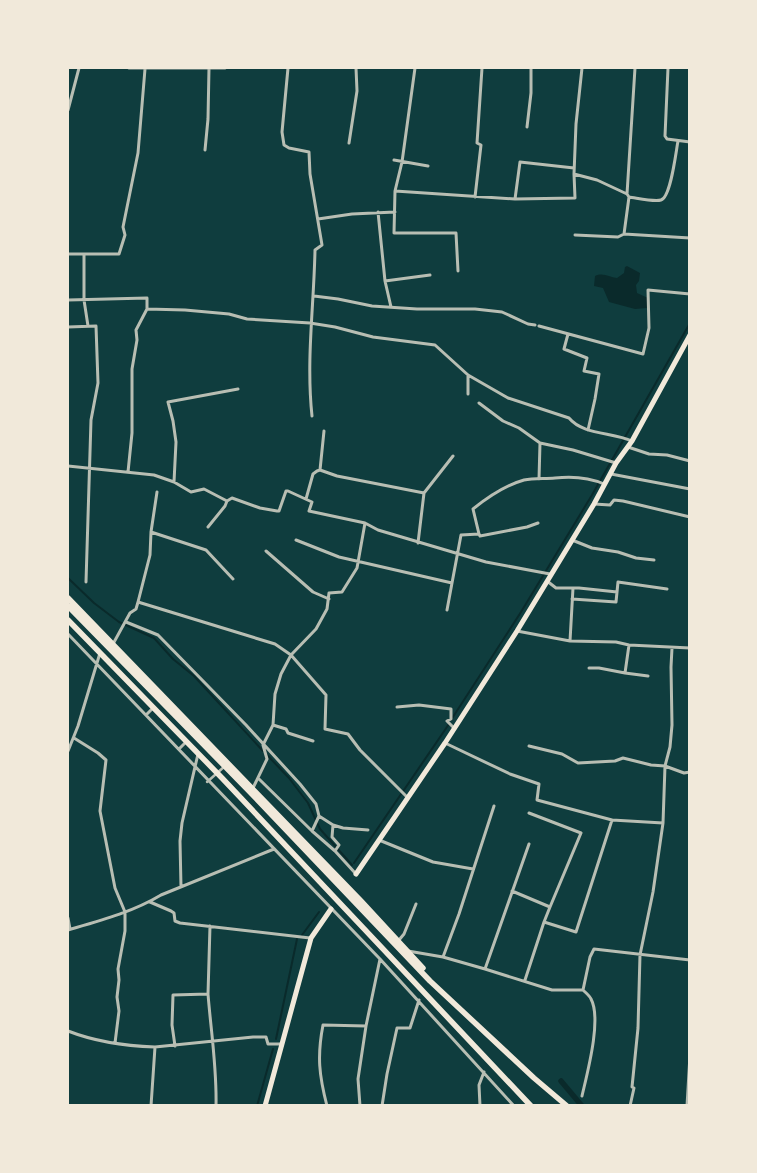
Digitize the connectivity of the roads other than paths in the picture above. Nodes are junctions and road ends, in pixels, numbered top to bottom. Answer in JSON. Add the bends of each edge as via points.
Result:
{"nodes":[{"id":1,"x":79,"y":68,"type":"edge"},
{"id":2,"x":128,"y":68,"type":"edge"},
{"id":3,"x":145,"y":68,"type":"edge"},
{"id":4,"x":209,"y":68,"type":"edge"},
{"id":5,"x":225,"y":68,"type":"edge"},
{"id":6,"x":288,"y":68,"type":"edge"},
{"id":7,"x":356,"y":68,"type":"edge"},
{"id":8,"x":415,"y":68,"type":"edge"},
{"id":9,"x":482,"y":68,"type":"edge"},
{"id":10,"x":531,"y":68,"type":"edge"},
{"id":11,"x":582,"y":68,"type":"edge"},
{"id":12,"x":635,"y":68,"type":"edge"},
{"id":13,"x":668,"y":68,"type":"edge"},
{"id":14,"x":68,"y":110,"type":"edge"},
{"id":15,"x":527,"y":127,"type":"dead end"},
{"id":16,"x":678,"y":141,"type":"junction"},
{"id":17,"x":690,"y":142,"type":"edge"},
{"id":18,"x":349,"y":144,"type":"dead end"},
{"id":19,"x":205,"y":150,"type":"dead end"},
{"id":20,"x":394,"y":160,"type":"dead end"},
{"id":21,"x":402,"y":162,"type":"junction"},
{"id":22,"x":428,"y":166,"type":"dead end"},
{"id":23,"x":574,"y":168,"type":"junction"},
{"id":24,"x":574,"y":174,"type":"junction"},
{"id":25,"x":395,"y":191,"type":"junction"},
{"id":26,"x":628,"y":196,"type":"junction"},
{"id":27,"x":475,"y":197,"type":"junction"},
{"id":28,"x":515,"y":199,"type":"junction"},
{"id":29,"x":378,"y":212,"type":"junction"},
{"id":30,"x":395,"y":212,"type":"junction"},
{"id":31,"x":318,"y":219,"type":"junction"},
{"id":32,"x":575,"y":234,"type":"dead end"},
{"id":33,"x":624,"y":234,"type":"junction"},
{"id":34,"x":690,"y":238,"type":"edge"},
{"id":35,"x":68,"y":254,"type":"edge"},
{"id":36,"x":84,"y":255,"type":"junction"},
{"id":37,"x":458,"y":271,"type":"dead end"},
{"id":38,"x":430,"y":275,"type":"dead end"},
{"id":39,"x":385,"y":281,"type":"junction"},
{"id":40,"x":690,"y":294,"type":"edge"},
{"id":41,"x":314,"y":296,"type":"junction"},
{"id":42,"x":68,"y":300,"type":"edge"},
{"id":43,"x":84,"y":300,"type":"junction"},
{"id":44,"x":391,"y":307,"type":"junction"},
{"id":45,"x":147,"y":309,"type":"junction"},
{"id":46,"x":310,"y":323,"type":"junction"},
{"id":47,"x":88,"y":326,"type":"junction"},
{"id":48,"x":68,"y":327,"type":"edge"},
{"id":49,"x":568,"y":334,"type":"junction"},
{"id":50,"x":690,"y":335,"type":"edge"},
{"id":51,"x":468,"y":375,"type":"junction"},
{"id":52,"x":238,"y":389,"type":"dead end"},
{"id":53,"x":468,"y":394,"type":"dead end"},
{"id":54,"x":479,"y":403,"type":"dead end"},
{"id":55,"x":312,"y":416,"type":"dead end"},
{"id":56,"x":588,"y":430,"type":"junction"},
{"id":57,"x":324,"y":431,"type":"dead end"},
{"id":58,"x":630,"y":440,"type":"junction"},
{"id":59,"x":540,"y":443,"type":"junction"},
{"id":60,"x":628,"y":447,"type":"junction"},
{"id":61,"x":454,"y":456,"type":"dead end"},
{"id":62,"x":690,"y":461,"type":"edge"},
{"id":63,"x":616,"y":462,"type":"junction"},
{"id":64,"x":68,"y":466,"type":"edge"},
{"id":65,"x":89,"y":468,"type":"junction"},
{"id":66,"x":320,"y":470,"type":"junction"},
{"id":67,"x":128,"y":472,"type":"junction"},
{"id":68,"x":610,"y":474,"type":"junction"},
{"id":69,"x":539,"y":479,"type":"junction"},
{"id":70,"x":174,"y":482,"type":"junction"},
{"id":71,"x":604,"y":484,"type":"junction"},
{"id":72,"x":690,"y":488,"type":"edge"},
{"id":73,"x":157,"y":492,"type":"dead end"},
{"id":74,"x":424,"y":493,"type":"junction"},
{"id":75,"x":306,"y":499,"type":"junction"},
{"id":76,"x":227,"y":501,"type":"junction"},
{"id":77,"x":594,"y":504,"type":"junction"},
{"id":78,"x":690,"y":517,"type":"edge"},
{"id":79,"x":366,"y":523,"type":"junction"},
{"id":80,"x":538,"y":523,"type":"dead end"},
{"id":81,"x":208,"y":527,"type":"dead end"},
{"id":82,"x":151,"y":532,"type":"junction"},
{"id":83,"x":479,"y":534,"type":"junction"},
{"id":84,"x":296,"y":540,"type":"dead end"},
{"id":85,"x":572,"y":540,"type":"junction"},
{"id":86,"x":418,"y":543,"type":"junction"},
{"id":87,"x":266,"y":551,"type":"dead end"},
{"id":88,"x":457,"y":552,"type":"junction"},
{"id":89,"x":654,"y":560,"type":"dead end"},
{"id":90,"x":358,"y":561,"type":"junction"},
{"id":91,"x":550,"y":574,"type":"junction"},
{"id":92,"x":233,"y":579,"type":"dead end"},
{"id":93,"x":546,"y":581,"type":"junction"},
{"id":94,"x":86,"y":582,"type":"dead end"},
{"id":95,"x":452,"y":583,"type":"junction"},
{"id":96,"x":573,"y":588,"type":"junction"},
{"id":97,"x":668,"y":589,"type":"dead end"},
{"id":98,"x":617,"y":592,"type":"junction"},
{"id":99,"x":68,"y":598,"type":"edge"},
{"id":100,"x":329,"y":599,"type":"junction"},
{"id":101,"x":572,"y":599,"type":"junction"},
{"id":102,"x":138,"y":602,"type":"junction"},
{"id":103,"x":68,"y":606,"type":"edge"},
{"id":104,"x":447,"y":610,"type":"dead end"},
{"id":105,"x":68,"y":620,"type":"edge"},
{"id":106,"x":126,"y":622,"type":"junction"},
{"id":107,"x":516,"y":631,"type":"junction"},
{"id":108,"x":68,"y":634,"type":"edge"},
{"id":109,"x":570,"y":641,"type":"junction"},
{"id":110,"x":113,"y":645,"type":"junction"},
{"id":111,"x":629,"y":645,"type":"junction"},
{"id":112,"x":672,"y":648,"type":"junction"},
{"id":113,"x":690,"y":648,"type":"edge"},
{"id":114,"x":100,"y":653,"type":"junction"},
{"id":115,"x":291,"y":655,"type":"junction"},
{"id":116,"x":97,"y":664,"type":"junction"},
{"id":117,"x":588,"y":668,"type":"dead end"},
{"id":118,"x":625,"y":673,"type":"junction"},
{"id":119,"x":648,"y":676,"type":"dead end"},
{"id":120,"x":153,"y":708,"type":"junction"},
{"id":121,"x":398,"y":708,"type":"dead end"},
{"id":122,"x":146,"y":715,"type":"junction"},
{"id":123,"x":273,"y":725,"type":"junction"},
{"id":124,"x":454,"y":727,"type":"junction"},
{"id":125,"x":74,"y":738,"type":"junction"},
{"id":126,"x":313,"y":741,"type":"dead end"},
{"id":127,"x":186,"y":742,"type":"junction"},
{"id":128,"x":445,"y":744,"type":"junction"},
{"id":129,"x":263,"y":745,"type":"junction"},
{"id":130,"x":530,"y":746,"type":"dead end"},
{"id":131,"x":179,"y":749,"type":"junction"},
{"id":132,"x":68,"y":751,"type":"edge"},
{"id":133,"x":198,"y":754,"type":"junction"},
{"id":134,"x":233,"y":758,"type":"dead end"},
{"id":135,"x":194,"y":765,"type":"junction"},
{"id":136,"x":665,"y":766,"type":"junction"},
{"id":137,"x":690,"y":772,"type":"edge"},
{"id":138,"x":259,"y":779,"type":"junction"},
{"id":139,"x":208,"y":781,"type":"junction"},
{"id":140,"x":253,"y":788,"type":"junction"},
{"id":141,"x":406,"y":797,"type":"junction"},
{"id":142,"x":494,"y":806,"type":"dead end"},
{"id":143,"x":529,"y":813,"type":"dead end"},
{"id":144,"x":319,"y":816,"type":"junction"},
{"id":145,"x":612,"y":820,"type":"junction"},
{"id":146,"x":663,"y":823,"type":"junction"},
{"id":147,"x":333,"y":825,"type":"junction"},
{"id":148,"x":368,"y":830,"type":"dead end"},
{"id":149,"x":312,"y":831,"type":"junction"},
{"id":150,"x":379,"y":840,"type":"junction"},
{"id":151,"x":529,"y":844,"type":"dead end"},
{"id":152,"x":274,"y":849,"type":"junction"},
{"id":153,"x":335,"y":851,"type":"junction"},
{"id":154,"x":473,"y":869,"type":"junction"},
{"id":155,"x":356,"y":874,"type":"joint"},
{"id":156,"x":181,"y":887,"type":"junction"},
{"id":157,"x":512,"y":891,"type":"junction"},
{"id":158,"x":150,"y":902,"type":"junction"},
{"id":159,"x":416,"y":904,"type":"dead end"},
{"id":160,"x":550,"y":907,"type":"junction"},
{"id":161,"x":331,"y":909,"type":"junction"},
{"id":162,"x":125,"y":912,"type":"junction"},
{"id":163,"x":68,"y":918,"type":"edge"},
{"id":164,"x":544,"y":922,"type":"junction"},
{"id":165,"x":210,"y":926,"type":"junction"},
{"id":166,"x":69,"y":930,"type":"edge"},
{"id":167,"x":311,"y":938,"type":"junction"},
{"id":168,"x":399,"y":940,"type":"junction"},
{"id":169,"x":408,"y":951,"type":"junction"},
{"id":170,"x":640,"y":955,"type":"junction"},
{"id":171,"x":443,"y":957,"type":"junction"},
{"id":172,"x":380,"y":959,"type":"junction"},
{"id":173,"x":690,"y":960,"type":"edge"},
{"id":174,"x":485,"y":969,"type":"junction"},
{"id":175,"x":525,"y":980,"type":"junction"},
{"id":176,"x":583,"y":990,"type":"junction"},
{"id":177,"x":208,"y":994,"type":"junction"},
{"id":178,"x":419,"y":1000,"type":"junction"},
{"id":179,"x":450,"y":1001,"type":"junction"},
{"id":180,"x":366,"y":1026,"type":"junction"},
{"id":181,"x":68,"y":1032,"type":"edge"},
{"id":182,"x":212,"y":1041,"type":"junction"},
{"id":183,"x":114,"y":1043,"type":"junction"},
{"id":184,"x":282,"y":1044,"type":"junction"},
{"id":185,"x":175,"y":1046,"type":"junction"},
{"id":186,"x":156,"y":1047,"type":"junction"},
{"id":187,"x":690,"y":1055,"type":"edge"},
{"id":188,"x":484,"y":1072,"type":"junction"},
{"id":189,"x":582,"y":1096,"type":"dead end"},
{"id":190,"x":151,"y":1106,"type":"edge"},
{"id":191,"x":216,"y":1106,"type":"edge"},
{"id":192,"x":265,"y":1106,"type":"edge"},
{"id":193,"x":327,"y":1106,"type":"edge"},
{"id":194,"x":360,"y":1106,"type":"edge"},
{"id":195,"x":382,"y":1106,"type":"edge"},
{"id":196,"x":480,"y":1106,"type":"edge"},
{"id":197,"x":514,"y":1106,"type":"edge"},
{"id":198,"x":531,"y":1106,"type":"edge"},
{"id":199,"x":567,"y":1106,"type":"edge"},
{"id":200,"x":630,"y":1106,"type":"edge"},
{"id":201,"x":687,"y":1106,"type":"edge"}],
"edges":[{"from":1,"to":14,"type":"street"},
{"from":2,"to":3,"type":"street"},
{"from":3,"to":4,"type":"street"},
{"from":3,"to":36,"type":"street","via":[[138,153],[120,254]]},
{"from":4,"to":5,"type":"street"},
{"from":4,"to":19,"type":"street"},
{"from":6,"to":31,"type":"street","via":[[282,132],[284,144],[309,152]]},
{"from":7,"to":18,"type":"street","via":[[358,91]]},
{"from":8,"to":21,"type":"street"},
{"from":9,"to":27,"type":"street","via":[[477,143],[481,145]]},
{"from":10,"to":15,"type":"street"},
{"from":11,"to":23,"type":"street"},
{"from":12,"to":26,"type":"street"},
{"from":13,"to":16,"type":"street","via":[[665,136]]},
{"from":16,"to":17,"type":"street"},
{"from":16,"to":26,"type":"street","via":[[665,198]]},
{"from":20,"to":21,"type":"street"},
{"from":21,"to":22,"type":"street"},
{"from":21,"to":25,"type":"street"},
{"from":23,"to":24,"type":"street"},
{"from":23,"to":28,"type":"street","via":[[520,162]]},
{"from":24,"to":26,"type":"street","via":[[597,180]]},
{"from":24,"to":28,"type":"street","via":[[574,198]]},
{"from":25,"to":27,"type":"street"},
{"from":25,"to":30,"type":"street"},
{"from":26,"to":33,"type":"street"},
{"from":27,"to":28,"type":"street"},
{"from":29,"to":30,"type":"street"},
{"from":29,"to":31,"type":"street"},
{"from":29,"to":39,"type":"street"},
{"from":30,"to":37,"type":"street","via":[[394,233],[456,233]]},
{"from":31,"to":41,"type":"street","via":[[322,245],[315,250]]},
{"from":32,"to":33,"type":"street","via":[[618,237]]},
{"from":33,"to":34,"type":"street"},
{"from":35,"to":36,"type":"street"},
{"from":36,"to":43,"type":"street"},
{"from":38,"to":39,"type":"street"},
{"from":39,"to":44,"type":"street"},
{"from":40,"to":49,"type":"street","via":[[648,290],[649,328],[643,354]]},
{"from":41,"to":44,"type":"street"},
{"from":41,"to":46,"type":"street"},
{"from":42,"to":43,"type":"street"},
{"from":43,"to":45,"type":"street","via":[[146,298]]},
{"from":43,"to":47,"type":"street"},
{"from":44,"to":49,"type":"street","via":[[502,312],[528,324]]},
{"from":45,"to":46,"type":"street"},
{"from":45,"to":67,"type":"street","via":[[136,330]]},
{"from":46,"to":51,"type":"street","via":[[373,337],[435,345]]},
{"from":46,"to":55,"type":"street"},
{"from":47,"to":48,"type":"street"},
{"from":47,"to":65,"type":"street","via":[[96,326],[98,365]]},
{"from":49,"to":56,"type":"street","via":[[564,350],[587,358],[584,372],[599,374]]},
{"from":50,"to":58,"type":"main road"},
{"from":51,"to":53,"type":"street"},
{"from":51,"to":56,"type":"street","via":[[508,398],[569,418],[574,425]]},
{"from":52,"to":70,"type":"street","via":[[168,402],[176,442]]},
{"from":54,"to":59,"type":"street"},
{"from":56,"to":58,"type":"street"},
{"from":57,"to":66,"type":"street"},
{"from":58,"to":60,"type":"main road"},
{"from":59,"to":63,"type":"street"},
{"from":59,"to":69,"type":"street"},
{"from":60,"to":62,"type":"street"},
{"from":60,"to":63,"type":"main road"},
{"from":61,"to":74,"type":"street"},
{"from":63,"to":68,"type":"main road"},
{"from":64,"to":65,"type":"street"},
{"from":65,"to":67,"type":"street"},
{"from":65,"to":94,"type":"street"},
{"from":66,"to":74,"type":"street"},
{"from":66,"to":75,"type":"street","via":[[314,474]]},
{"from":67,"to":70,"type":"street","via":[[154,475]]},
{"from":68,"to":71,"type":"main road"},
{"from":68,"to":72,"type":"street"},
{"from":69,"to":71,"type":"street","via":[[573,476]]},
{"from":69,"to":83,"type":"street","via":[[513,484],[474,509]]},
{"from":70,"to":76,"type":"street","via":[[191,492],[204,489]]},
{"from":71,"to":77,"type":"main road"},
{"from":73,"to":82,"type":"street"},
{"from":74,"to":86,"type":"street"},
{"from":75,"to":76,"type":"street","via":[[286,491],[279,511],[232,498]]},
{"from":75,"to":79,"type":"street","via":[[312,502],[309,511]]},
{"from":76,"to":81,"type":"street"},
{"from":77,"to":78,"type":"street","via":[[610,505],[614,500],[622,501]]},
{"from":77,"to":85,"type":"main road"},
{"from":79,"to":86,"type":"street"},
{"from":79,"to":90,"type":"street"},
{"from":80,"to":83,"type":"street"},
{"from":82,"to":92,"type":"street","via":[[206,550]]},
{"from":82,"to":102,"type":"street","via":[[150,555]]},
{"from":83,"to":88,"type":"street","via":[[461,535]]},
{"from":84,"to":90,"type":"street"},
{"from":85,"to":89,"type":"street","via":[[592,548]]},
{"from":85,"to":91,"type":"main road"},
{"from":86,"to":88,"type":"street"},
{"from":87,"to":100,"type":"street","via":[[313,592]]},
{"from":88,"to":91,"type":"street","via":[[486,562]]},
{"from":88,"to":95,"type":"street"},
{"from":90,"to":95,"type":"street"},
{"from":90,"to":100,"type":"street","via":[[344,590],[331,592]]},
{"from":91,"to":93,"type":"main road"},
{"from":93,"to":96,"type":"street","via":[[556,588]]},
{"from":93,"to":107,"type":"main road"},
{"from":95,"to":104,"type":"street"},
{"from":96,"to":98,"type":"street"},
{"from":96,"to":101,"type":"street"},
{"from":97,"to":98,"type":"street","via":[[618,582]]},
{"from":98,"to":101,"type":"street","via":[[616,602]]},
{"from":99,"to":110,"type":"highway"},
{"from":100,"to":115,"type":"street","via":[[316,629]]},
{"from":101,"to":109,"type":"street"},
{"from":102,"to":106,"type":"street"},
{"from":102,"to":115,"type":"street","via":[[264,640]]},
{"from":103,"to":179,"type":"highway"},
{"from":105,"to":114,"type":"highway"},
{"from":106,"to":110,"type":"street"},
{"from":106,"to":129,"type":"street","via":[[158,635]]},
{"from":107,"to":109,"type":"street"},
{"from":107,"to":124,"type":"main road"},
{"from":108,"to":116,"type":"street"},
{"from":109,"to":111,"type":"street"},
{"from":110,"to":140,"type":"highway"},
{"from":111,"to":112,"type":"street"},
{"from":111,"to":118,"type":"street"},
{"from":112,"to":113,"type":"street"},
{"from":112,"to":136,"type":"street","via":[[672,725]]},
{"from":114,"to":116,"type":"street"},
{"from":114,"to":120,"type":"highway"},
{"from":115,"to":123,"type":"street","via":[[275,694]]},
{"from":115,"to":141,"type":"street","via":[[326,695],[325,729],[348,734]]},
{"from":116,"to":122,"type":"street"},
{"from":116,"to":125,"type":"street"},
{"from":117,"to":118,"type":"street"},
{"from":118,"to":119,"type":"street"},
{"from":120,"to":122,"type":"street"},
{"from":120,"to":127,"type":"highway"},
{"from":121,"to":124,"type":"street","via":[[419,705],[451,709],[451,719],[447,721]]},
{"from":122,"to":131,"type":"street"},
{"from":123,"to":126,"type":"street"},
{"from":123,"to":129,"type":"street"},
{"from":124,"to":128,"type":"main road"},
{"from":125,"to":132,"type":"street"},
{"from":125,"to":162,"type":"street","via":[[106,760],[100,811],[115,888]]},
{"from":127,"to":131,"type":"street"},
{"from":127,"to":133,"type":"highway"},
{"from":128,"to":141,"type":"main road"},
{"from":128,"to":145,"type":"street","via":[[539,784],[537,800]]},
{"from":129,"to":138,"type":"street","via":[[267,757],[258,774]]},
{"from":129,"to":144,"type":"street","via":[[311,797]]},
{"from":130,"to":136,"type":"street","via":[[562,754],[578,763],[622,758]]},
{"from":131,"to":135,"type":"street"},
{"from":133,"to":135,"type":"street"},
{"from":133,"to":198,"type":"highway"},
{"from":134,"to":139,"type":"street"},
{"from":135,"to":139,"type":"street"},
{"from":135,"to":156,"type":"street","via":[[182,822]]},
{"from":136,"to":137,"type":"street"},
{"from":136,"to":146,"type":"street"},
{"from":138,"to":140,"type":"street"},
{"from":138,"to":149,"type":"street"},
{"from":139,"to":152,"type":"street"},
{"from":140,"to":168,"type":"highway"},
{"from":141,"to":150,"type":"main road"},
{"from":142,"to":154,"type":"street"},
{"from":143,"to":160,"type":"street","via":[[581,833]]},
{"from":144,"to":147,"type":"street"},
{"from":144,"to":149,"type":"street"},
{"from":145,"to":146,"type":"street"},
{"from":145,"to":164,"type":"street","via":[[576,932]]},
{"from":146,"to":170,"type":"street"},
{"from":147,"to":148,"type":"street"},
{"from":147,"to":153,"type":"street","via":[[332,837],[339,845]]},
{"from":149,"to":153,"type":"street"},
{"from":150,"to":154,"type":"street","via":[[433,862]]},
{"from":150,"to":155,"type":"main road"},
{"from":151,"to":157,"type":"street"},
{"from":152,"to":156,"type":"street"},
{"from":152,"to":161,"type":"street"},
{"from":153,"to":155,"type":"street"},
{"from":154,"to":171,"type":"street"},
{"from":156,"to":158,"type":"street"},
{"from":157,"to":160,"type":"street"},
{"from":157,"to":174,"type":"street"},
{"from":158,"to":162,"type":"street"},
{"from":158,"to":165,"type":"street","via":[[174,913],[177,922]]},
{"from":159,"to":168,"type":"street"},
{"from":160,"to":164,"type":"street"},
{"from":161,"to":167,"type":"main road"},
{"from":161,"to":172,"type":"street"},
{"from":162,"to":166,"type":"street"},
{"from":162,"to":183,"type":"street","via":[[118,969],[120,1011]]},
{"from":163,"to":166,"type":"street"},
{"from":164,"to":175,"type":"street"},
{"from":165,"to":167,"type":"street"},
{"from":165,"to":177,"type":"street"},
{"from":167,"to":184,"type":"main road"},
{"from":168,"to":169,"type":"highway"},
{"from":169,"to":171,"type":"street"},
{"from":169,"to":179,"type":"highway"},
{"from":170,"to":173,"type":"street"},
{"from":170,"to":176,"type":"street","via":[[594,950]]},
{"from":170,"to":200,"type":"street","via":[[638,1028]]},
{"from":171,"to":174,"type":"street"},
{"from":172,"to":178,"type":"street"},
{"from":172,"to":180,"type":"street"},
{"from":174,"to":175,"type":"street"},
{"from":175,"to":176,"type":"street","via":[[552,990]]},
{"from":176,"to":189,"type":"street","via":[[592,999],[595,1013],[594,1039]]},
{"from":177,"to":182,"type":"street"},
{"from":177,"to":185,"type":"street","via":[[174,995],[172,1026]]},
{"from":178,"to":188,"type":"street"},
{"from":178,"to":195,"type":"street","via":[[410,1028],[397,1028]]},
{"from":179,"to":199,"type":"highway"},
{"from":180,"to":193,"type":"street","via":[[323,1024],[318,1048]]},
{"from":180,"to":194,"type":"street","via":[[358,1078]]},
{"from":181,"to":183,"type":"street"},
{"from":182,"to":184,"type":"street","via":[[264,1037],[268,1044]]},
{"from":182,"to":185,"type":"street"},
{"from":182,"to":191,"type":"street","via":[[216,1064]]},
{"from":183,"to":186,"type":"street"},
{"from":184,"to":192,"type":"main road"},
{"from":185,"to":186,"type":"street"},
{"from":186,"to":190,"type":"street"},
{"from":187,"to":201,"type":"street"},
{"from":188,"to":196,"type":"street","via":[[479,1085]]},
{"from":188,"to":197,"type":"street"}]}
